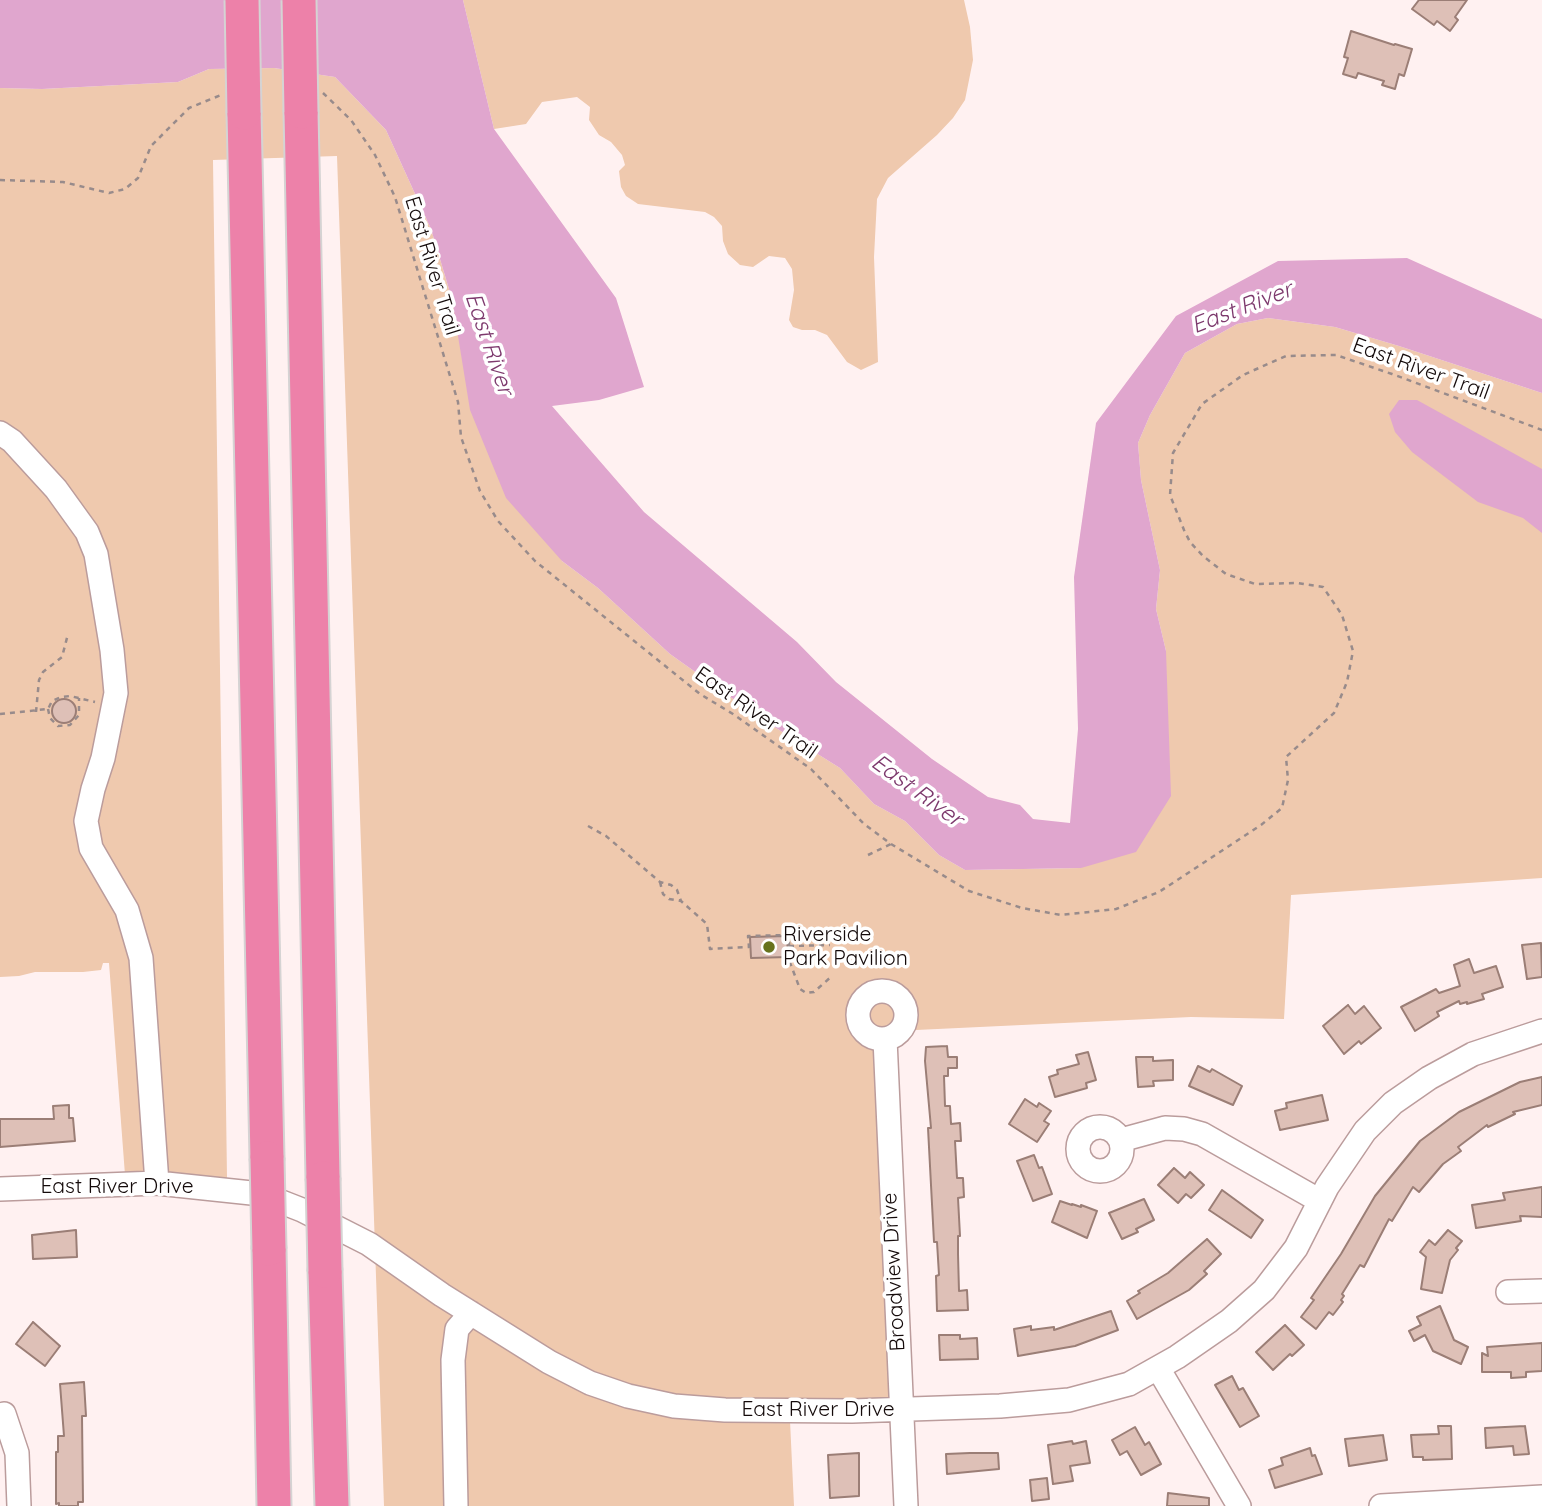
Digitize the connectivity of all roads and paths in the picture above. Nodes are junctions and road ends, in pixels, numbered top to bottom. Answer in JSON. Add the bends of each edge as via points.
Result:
{"nodes":[{"id":1,"x":242,"y":0,"type":"edge"},
{"id":2,"x":299,"y":0,"type":"edge"},
{"id":3,"x":307,"y":102,"type":"junction"},
{"id":4,"x":237,"y":103,"type":"junction"},
{"id":5,"x":0,"y":180,"type":"edge"},
{"id":6,"x":1542,"y":430,"type":"edge"},
{"id":7,"x":0,"y":433,"type":"edge"},
{"id":8,"x":68,"y":635,"type":"dead end"},
{"id":9,"x":79,"y":698,"type":"junction"},
{"id":10,"x":113,"y":706,"type":"junction"},
{"id":11,"x":48,"y":709,"type":"junction"},
{"id":12,"x":36,"y":712,"type":"junction"},
{"id":13,"x":0,"y":714,"type":"edge"},
{"id":14,"x":588,"y":826,"type":"dead end"},
{"id":15,"x":891,"y":844,"type":"junction"},
{"id":16,"x":868,"y":855,"type":"dead end"},
{"id":17,"x":660,"y":882,"type":"junction"},
{"id":18,"x":681,"y":901,"type":"junction"},
{"id":19,"x":831,"y":945,"type":"dead end"},
{"id":20,"x":789,"y":946,"type":"junction"},
{"id":21,"x":832,"y":976,"type":"dead end"},
{"id":22,"x":1542,"y":1031,"type":"edge"},
{"id":23,"x":884,"y":1039,"type":"dead end"},
{"id":24,"x":1121,"y":1140,"type":"dead end"},
{"id":25,"x":157,"y":1183,"type":"junction"},
{"id":26,"x":0,"y":1189,"type":"edge"},
{"id":27,"x":1320,"y":1201,"type":"junction"},
{"id":28,"x":1542,"y":1291,"type":"edge"},
{"id":29,"x":1508,"y":1292,"type":"dead end"},
{"id":30,"x":471,"y":1313,"type":"junction"},
{"id":31,"x":1158,"y":1368,"type":"junction"},
{"id":32,"x":901,"y":1410,"type":"junction"},
{"id":33,"x":4,"y":1414,"type":"dead end"},
{"id":34,"x":1542,"y":1497,"type":"edge"},
{"id":35,"x":1424,"y":1504,"type":"edge"},
{"id":36,"x":19,"y":1506,"type":"edge"},
{"id":37,"x":274,"y":1506,"type":"edge"},
{"id":38,"x":332,"y":1506,"type":"edge"},
{"id":39,"x":456,"y":1506,"type":"edge"},
{"id":40,"x":906,"y":1506,"type":"edge"},
{"id":41,"x":1239,"y":1506,"type":"edge"},
{"id":42,"x":1381,"y":1506,"type":"edge"}],
"edges":[{"from":1,"to":4,"type":"highway","bridge":true},
{"from":2,"to":3,"type":"highway","bridge":true},
{"from":3,"to":15,"type":"path","name":"East River Trail","via":[[325,94],[351,120],[396,197],[458,402],[461,437],[480,491],[498,522],[546,570],[700,694],[811,769],[864,824]]},
{"from":3,"to":38,"type":"highway","bridge":true},
{"from":4,"to":5,"type":"path","via":[[217,96],[188,108],[150,146],[138,178],[125,189],[109,193],[63,182]]},
{"from":4,"to":37,"type":"highway","bridge":true},
{"from":6,"to":15,"type":"path","name":"East River Trail","via":[[1336,355],[1286,356],[1243,375],[1202,404],[1173,453],[1170,495],[1190,542],[1226,574],[1255,584],[1323,587],[1342,615],[1353,651],[1334,713],[1286,757],[1282,808],[1159,892],[1116,909],[1060,915],[969,891]]},
{"from":7,"to":10,"type":"street","via":[[36,466],[87,532],[96,554],[112,650]]},
{"from":8,"to":12,"type":"path","via":[[62,657],[39,680]]},
{"from":9,"to":10,"type":"path"},
{"from":9,"to":11,"type":"path","via":[[61,696]]},
{"from":9,"to":11,"type":"path","via":[[79,715],[70,725],[58,726]]},
{"from":10,"to":25,"type":"street","via":[[86,821],[91,848],[127,910],[141,958]]},
{"from":11,"to":12,"type":"path"},
{"from":12,"to":13,"type":"path"},
{"from":14,"to":17,"type":"path"},
{"from":15,"to":16,"type":"path"},
{"from":17,"to":18,"type":"path","via":[[677,890]]},
{"from":17,"to":18,"type":"path","via":[[663,894]]},
{"from":18,"to":20,"type":"path","via":[[707,924],[709,949],[749,947],[748,936],[762,935],[789,934]]},
{"from":19,"to":20,"type":"path"},
{"from":20,"to":21,"type":"path","via":[[800,989],[814,992]]},
{"from":22,"to":27,"type":"street","name":"East River Drive","via":[[1473,1054],[1393,1103],[1365,1131]]},
{"from":23,"to":32,"type":"street","name":"Broadview Drive"},
{"from":24,"to":27,"type":"street","via":[[1165,1128],[1202,1134]]},
{"from":25,"to":26,"type":"street","name":"East River Drive"},
{"from":25,"to":30,"type":"street","name":"East River Drive","via":[[261,1194],[302,1210],[369,1244]]},
{"from":27,"to":31,"type":"street","name":"East River Drive","via":[[1296,1248],[1264,1290],[1229,1321]]},
{"from":28,"to":29,"type":"street"},
{"from":30,"to":32,"type":"street","name":"East River Drive","via":[[550,1362],[628,1396],[724,1410]]},
{"from":30,"to":39,"type":"street","via":[[457,1329],[453,1360]]},
{"from":31,"to":32,"type":"street","name":"East River Drive","via":[[1129,1384],[1069,1400]]},
{"from":31,"to":41,"type":"street"},
{"from":32,"to":40,"type":"street","name":"Broadview Drive"},
{"from":33,"to":36,"type":"street","via":[[17,1453]]},
{"from":34,"to":35,"type":"street"},
{"from":35,"to":42,"type":"street"}]}
